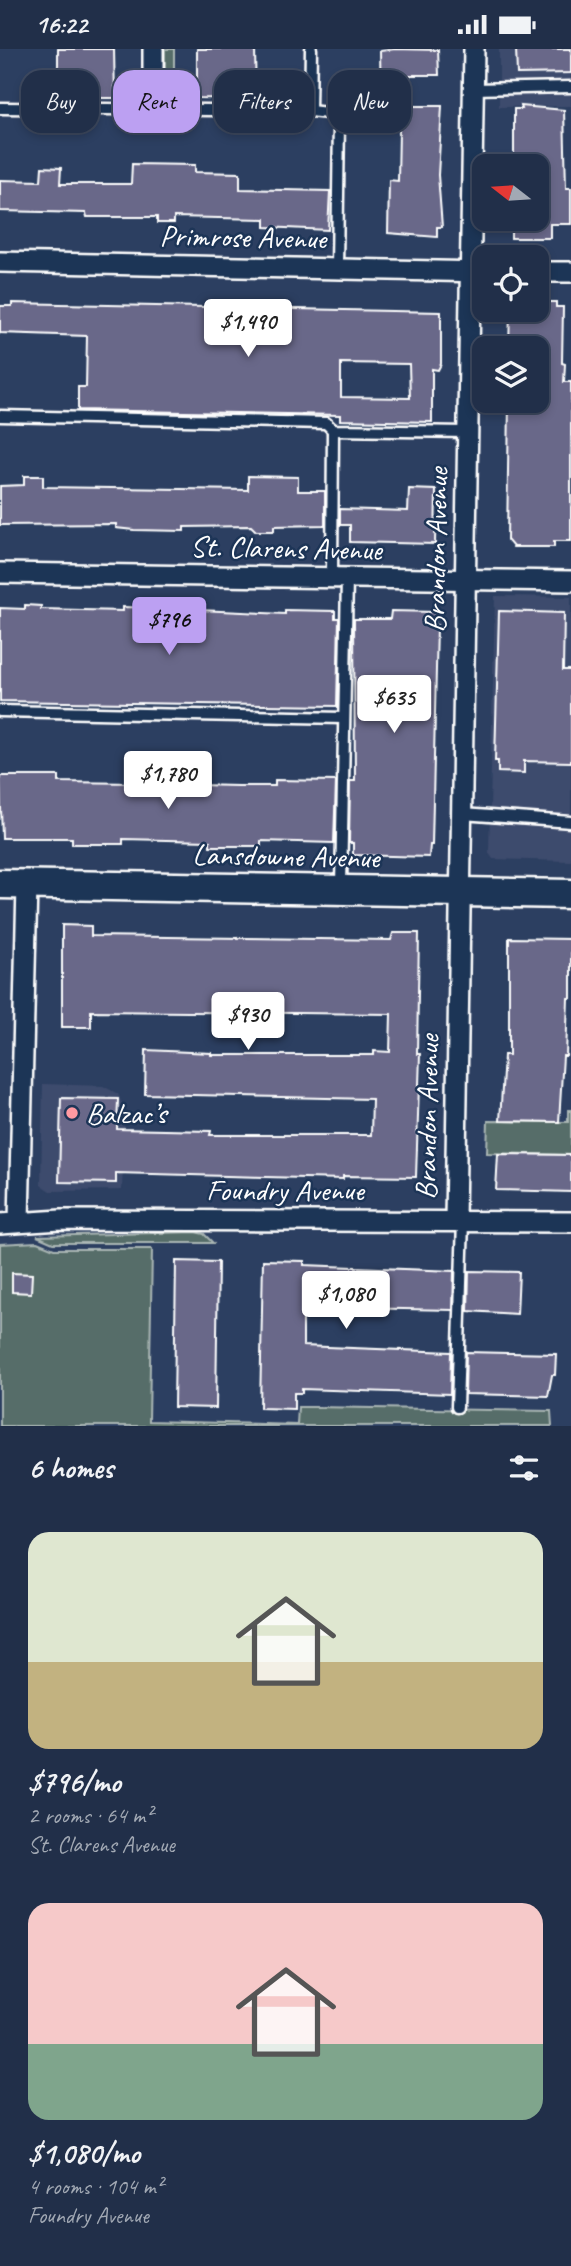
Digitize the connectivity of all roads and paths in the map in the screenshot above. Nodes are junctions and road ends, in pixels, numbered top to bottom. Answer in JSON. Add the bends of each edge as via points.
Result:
{"nodes":[{"id":1,"x":153,"y":49,"type":"edge"},
{"id":2,"x":311,"y":49,"type":"edge"},
{"id":3,"x":474,"y":49,"type":"edge"},
{"id":4,"x":153,"y":70,"type":"edge"},
{"id":5,"x":311,"y":70,"type":"edge"},
{"id":6,"x":571,"y":87,"type":"edge"},
{"id":7,"x":474,"y":89,"type":"junction"},
{"id":8,"x":0,"y":108,"type":"edge"},
{"id":9,"x":113,"y":109,"type":"edge"},
{"id":10,"x":314,"y":111,"type":"edge"},
{"id":11,"x":477,"y":245,"type":"edge"},
{"id":12,"x":0,"y":262,"type":"edge"},
{"id":13,"x":337,"y":269,"type":"junction"},
{"id":14,"x":472,"y":272,"type":"edge"},
{"id":15,"x":549,"y":272,"type":"edge"},
{"id":16,"x":571,"y":272,"type":"edge"},
{"id":17,"x":474,"y":322,"type":"edge"},
{"id":18,"x":0,"y":416,"type":"edge"},
{"id":19,"x":333,"y":430,"type":"junction"},
{"id":20,"x":467,"y":432,"type":"junction"},
{"id":21,"x":0,"y":573,"type":"edge"},
{"id":22,"x":339,"y":579,"type":"junction"},
{"id":23,"x":465,"y":581,"type":"junction"},
{"id":24,"x":571,"y":581,"type":"edge"},
{"id":25,"x":0,"y":711,"type":"edge"},
{"id":26,"x":343,"y":718,"type":"junction"},
{"id":27,"x":462,"y":814,"type":"junction"},
{"id":28,"x":571,"y":822,"type":"edge"},
{"id":29,"x":13,"y":884,"type":"edge"},
{"id":30,"x":341,"y":890,"type":"junction"},
{"id":31,"x":461,"y":893,"type":"junction"},
{"id":32,"x":571,"y":894,"type":"edge"},
{"id":33,"x":459,"y":1220,"type":"junction"},
{"id":34,"x":571,"y":1222,"type":"edge"},
{"id":35,"x":10,"y":1223,"type":"edge"},
{"id":36,"x":457,"y":1407,"type":"dead end"}],
"edges":[{"from":1,"to":4,"type":"street"},
{"from":2,"to":5,"type":"lane"},
{"from":3,"to":7,"type":"street","name":"Brandon Avenue"},
{"from":6,"to":7,"type":"lane"},
{"from":7,"to":11,"type":"street","name":"Brandon Avenue"},
{"from":8,"to":9,"type":"lane"},
{"from":10,"to":13,"type":"lane","via":[[330,112],[339,120]]},
{"from":12,"to":13,"type":"street","name":"Primrose Avenue"},
{"from":13,"to":14,"type":"street","name":"Primrose Avenue"},
{"from":15,"to":16,"type":"street"},
{"from":17,"to":20,"type":"street","name":"Brandon Avenue"},
{"from":18,"to":19,"type":"lane","via":[[326,423]]},
{"from":19,"to":20,"type":"lane"},
{"from":19,"to":22,"type":"lane"},
{"from":20,"to":23,"type":"street","name":"Brandon Avenue"},
{"from":21,"to":22,"type":"street","name":"St. Clarens Avenue"},
{"from":22,"to":23,"type":"street","name":"St. Clarens Avenue"},
{"from":22,"to":26,"type":"lane"},
{"from":23,"to":24,"type":"street","name":"St. Clarens Avenue"},
{"from":23,"to":27,"type":"street","name":"Brandon Avenue"},
{"from":25,"to":26,"type":"lane"},
{"from":26,"to":30,"type":"lane"},
{"from":27,"to":28,"type":"lane"},
{"from":27,"to":31,"type":"street","name":"Brandon Avenue"},
{"from":29,"to":30,"type":"street","name":"Lansdowne Avenue"},
{"from":29,"to":35,"type":"street"},
{"from":30,"to":31,"type":"street","name":"Lansdowne Avenue"},
{"from":31,"to":32,"type":"street","name":"Lansdowne Avenue"},
{"from":31,"to":33,"type":"street","name":"Brandon Avenue"},
{"from":33,"to":34,"type":"street","name":"Foundry Avenue"},
{"from":33,"to":35,"type":"street","name":"Foundry Avenue"},
{"from":33,"to":36,"type":"lane"}]}
